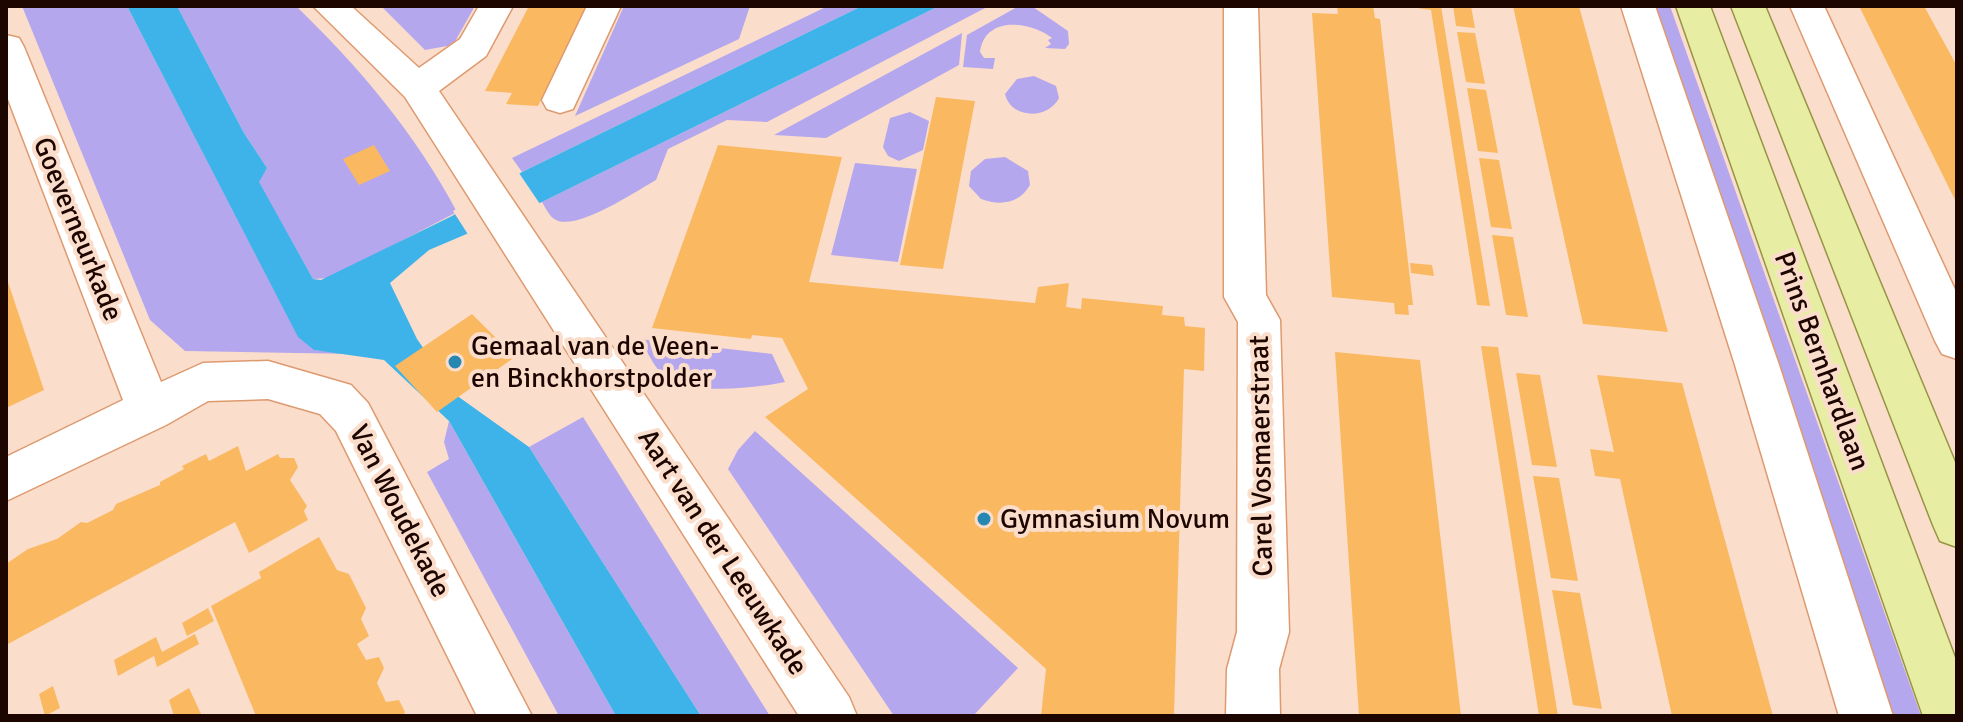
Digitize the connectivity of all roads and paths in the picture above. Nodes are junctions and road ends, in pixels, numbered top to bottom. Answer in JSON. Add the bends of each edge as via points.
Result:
{"nodes":[{"id":1,"x":330,"y":6,"type":"edge"},
{"id":2,"x":496,"y":6,"type":"edge"},
{"id":3,"x":604,"y":6,"type":"edge"},
{"id":4,"x":1241,"y":6,"type":"edge"},
{"id":5,"x":1638,"y":6,"type":"edge"},
{"id":6,"x":1693,"y":6,"type":"edge"},
{"id":7,"x":1748,"y":6,"type":"edge"},
{"id":8,"x":1807,"y":6,"type":"edge"},
{"id":9,"x":8,"y":60,"type":"edge"},
{"id":10,"x":418,"y":88,"type":"junction"},
{"id":11,"x":560,"y":100,"type":"dead end"},
{"id":12,"x":1957,"y":341,"type":"edge"},
{"id":13,"x":150,"y":411,"type":"junction"},
{"id":14,"x":6,"y":480,"type":"edge"},
{"id":15,"x":1957,"y":525,"type":"edge"},
{"id":16,"x":505,"y":716,"type":"edge"},
{"id":17,"x":830,"y":716,"type":"edge"},
{"id":18,"x":1253,"y":716,"type":"edge"},
{"id":19,"x":1866,"y":716,"type":"edge"},
{"id":20,"x":1950,"y":716,"type":"edge"}],
"edges":[{"from":1,"to":10,"type":"street","name":"Aart van der Leeuwkade"},
{"from":2,"to":10,"type":"street","via":[[473,47]]},
{"from":3,"to":11,"type":"street"},
{"from":4,"to":18,"type":"street","name":"Carel Vosmaerstraat","via":[[1245,297],[1259,320],[1263,632],[1253,669]]},
{"from":5,"to":19,"type":"street"},
{"from":6,"to":20,"type":"main road","name":"Prins Bernhardlaan"},
{"from":7,"to":15,"type":"main road"},
{"from":8,"to":12,"type":"street"},
{"from":9,"to":13,"type":"street","name":"Goeverneurkade"},
{"from":10,"to":17,"type":"street","name":"Aart van der Leeuwkade"},
{"from":13,"to":14,"type":"street","name":"Van Woudekade"},
{"from":13,"to":16,"type":"street","name":"Van Woudekade","via":[[203,382],[268,380],[335,399],[352,417]]}]}
